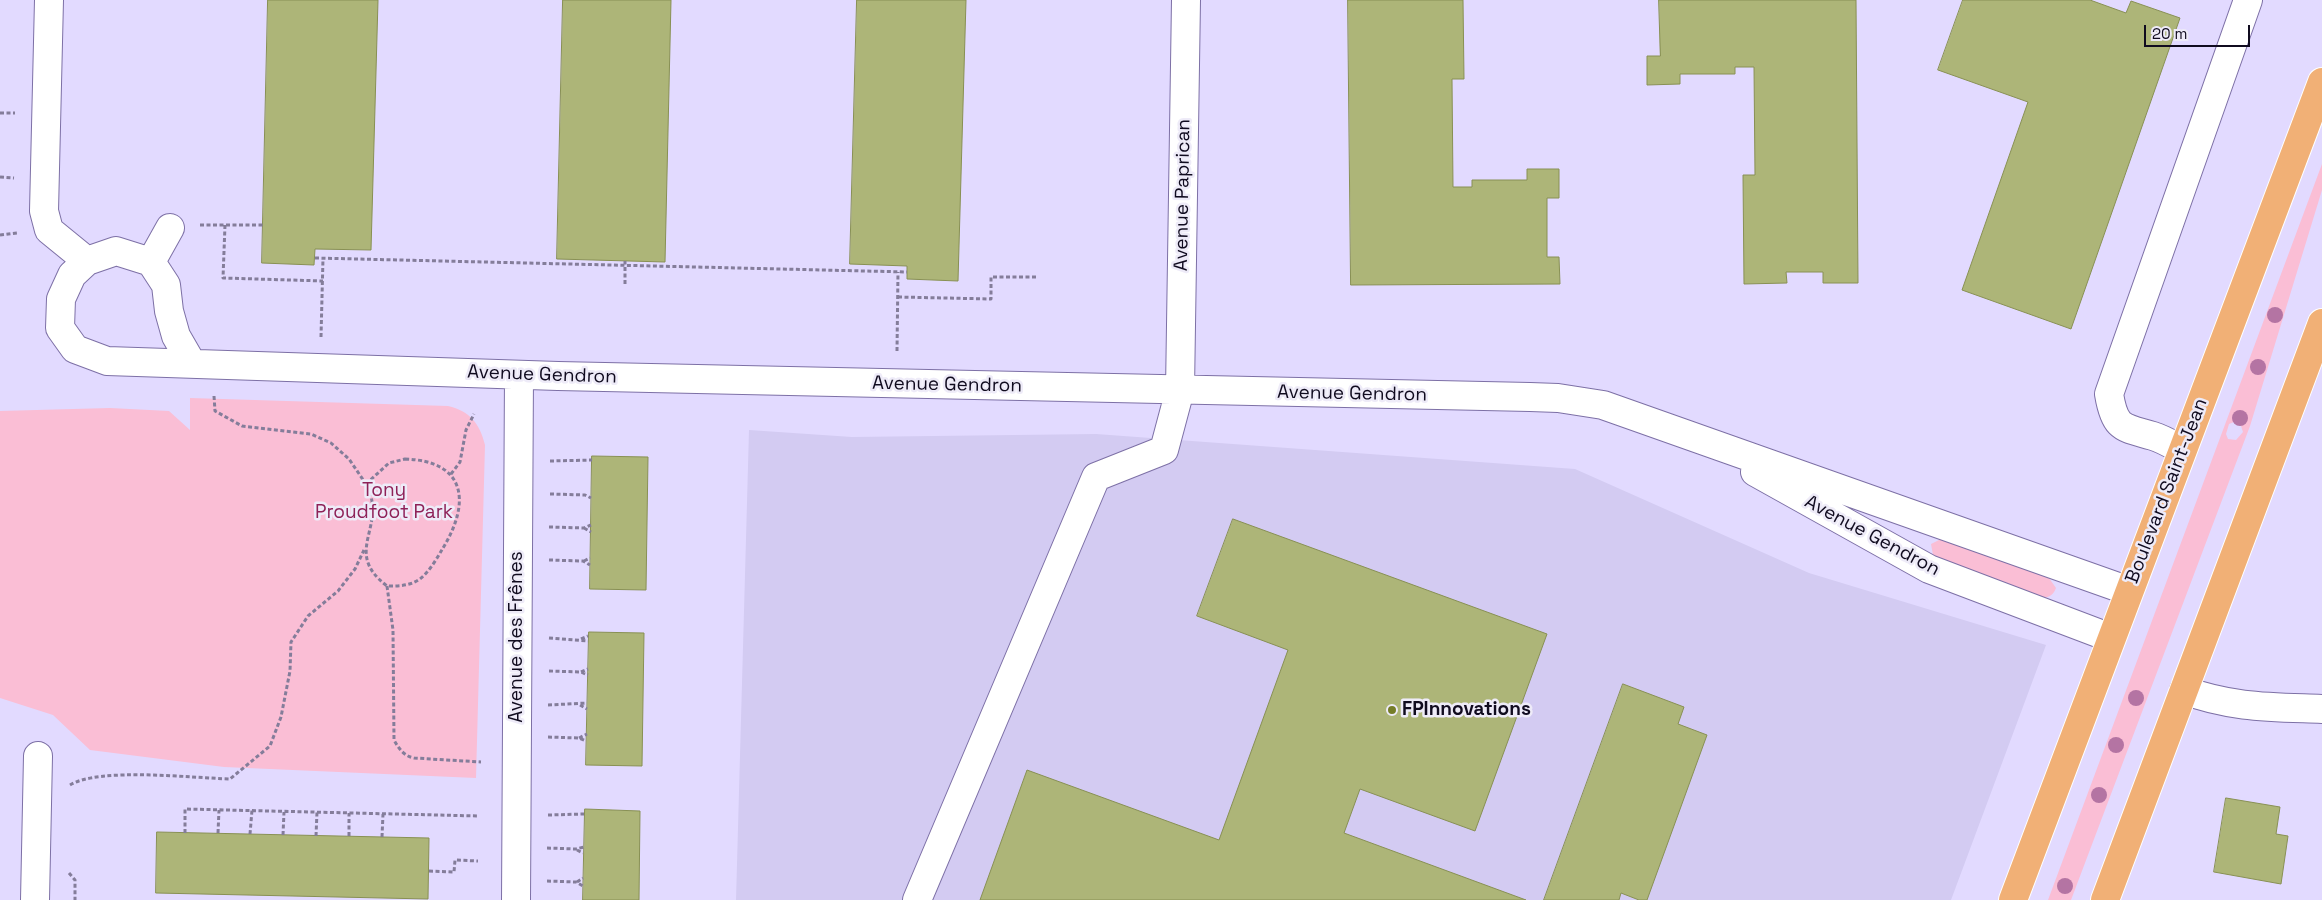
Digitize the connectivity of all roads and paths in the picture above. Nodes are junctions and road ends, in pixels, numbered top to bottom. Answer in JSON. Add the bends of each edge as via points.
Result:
{"nodes":[{"id":1,"x":49,"y":0,"type":"edge"},
{"id":2,"x":1186,"y":0,"type":"edge"},
{"id":3,"x":2248,"y":0,"type":"edge"},
{"id":4,"x":2322,"y":82,"type":"edge"},
{"id":5,"x":225,"y":225,"type":"junction"},
{"id":6,"x":263,"y":225,"type":"dead end"},
{"id":7,"x":197,"y":226,"type":"dead end"},
{"id":8,"x":170,"y":228,"type":"dead end"},
{"id":9,"x":23,"y":232,"type":"dead end"},
{"id":10,"x":0,"y":235,"type":"edge"},
{"id":11,"x":315,"y":258,"type":"dead end"},
{"id":12,"x":323,"y":258,"type":"junction"},
{"id":13,"x":87,"y":261,"type":"junction"},
{"id":14,"x":151,"y":262,"type":"junction"},
{"id":15,"x":625,"y":263,"type":"junction"},
{"id":16,"x":898,"y":272,"type":"junction"},
{"id":17,"x":907,"y":272,"type":"dead end"},
{"id":18,"x":1038,"y":278,"type":"dead end"},
{"id":19,"x":323,"y":281,"type":"junction"},
{"id":20,"x":625,"y":284,"type":"dead end"},
{"id":21,"x":898,"y":297,"type":"junction"},
{"id":22,"x":2322,"y":323,"type":"edge"},
{"id":23,"x":321,"y":342,"type":"dead end"},
{"id":24,"x":897,"y":356,"type":"dead end"},
{"id":25,"x":191,"y":362,"type":"junction"},
{"id":26,"x":519,"y":375,"type":"junction"},
{"id":27,"x":1180,"y":390,"type":"junction"},
{"id":28,"x":214,"y":395,"type":"dead end"},
{"id":29,"x":474,"y":414,"type":"dead end"},
{"id":30,"x":1697,"y":440,"type":"junction"},
{"id":31,"x":2182,"y":450,"type":"junction"},
{"id":32,"x":592,"y":460,"type":"dead end"},
{"id":33,"x":544,"y":462,"type":"dead end"},
{"id":34,"x":587,"y":462,"type":"junction"},
{"id":35,"x":592,"y":465,"type":"dead end"},
{"id":36,"x":451,"y":474,"type":"junction"},
{"id":37,"x":366,"y":484,"type":"junction"},
{"id":38,"x":591,"y":492,"type":"dead end"},
{"id":39,"x":543,"y":493,"type":"dead end"},
{"id":40,"x":585,"y":495,"type":"junction"},
{"id":41,"x":591,"y":498,"type":"dead end"},
{"id":42,"x":591,"y":525,"type":"dead end"},
{"id":43,"x":543,"y":527,"type":"dead end"},
{"id":44,"x":584,"y":528,"type":"junction"},
{"id":45,"x":590,"y":532,"type":"dead end"},
{"id":46,"x":364,"y":550,"type":"junction"},
{"id":47,"x":590,"y":558,"type":"dead end"},
{"id":48,"x":542,"y":560,"type":"dead end"},
{"id":49,"x":583,"y":562,"type":"junction"},
{"id":50,"x":590,"y":565,"type":"dead end"},
{"id":51,"x":388,"y":586,"type":"junction"},
{"id":52,"x":2129,"y":591,"type":"junction"},
{"id":53,"x":588,"y":636,"type":"dead end"},
{"id":54,"x":540,"y":637,"type":"dead end"},
{"id":55,"x":2111,"y":638,"type":"junction"},
{"id":56,"x":581,"y":639,"type":"junction"},
{"id":57,"x":588,"y":641,"type":"dead end"},
{"id":58,"x":588,"y":669,"type":"dead end"},
{"id":59,"x":548,"y":671,"type":"dead end"},
{"id":60,"x":580,"y":672,"type":"junction"},
{"id":61,"x":588,"y":675,"type":"dead end"},
{"id":62,"x":2184,"y":690,"type":"junction"},
{"id":63,"x":587,"y":703,"type":"dead end"},
{"id":64,"x":539,"y":704,"type":"dead end"},
{"id":65,"x":579,"y":705,"type":"junction"},
{"id":66,"x":587,"y":709,"type":"dead end"},
{"id":67,"x":2322,"y":709,"type":"edge"},
{"id":68,"x":587,"y":734,"type":"dead end"},
{"id":69,"x":546,"y":737,"type":"dead end"},
{"id":70,"x":579,"y":738,"type":"junction"},
{"id":71,"x":586,"y":741,"type":"dead end"},
{"id":72,"x":38,"y":756,"type":"dead end"},
{"id":73,"x":480,"y":762,"type":"dead end"},
{"id":74,"x":106,"y":775,"type":"dead end"},
{"id":75,"x":218,"y":810,"type":"junction"},
{"id":76,"x":252,"y":810,"type":"junction"},
{"id":77,"x":284,"y":812,"type":"junction"},
{"id":78,"x":317,"y":812,"type":"junction"},
{"id":79,"x":349,"y":813,"type":"junction"},
{"id":80,"x":383,"y":814,"type":"junction"},
{"id":81,"x":584,"y":814,"type":"dead end"},
{"id":82,"x":544,"y":815,"type":"dead end"},
{"id":83,"x":480,"y":816,"type":"dead end"},
{"id":84,"x":578,"y":816,"type":"junction"},
{"id":85,"x":584,"y":820,"type":"dead end"},
{"id":86,"x":185,"y":833,"type":"dead end"},
{"id":87,"x":218,"y":833,"type":"dead end"},
{"id":88,"x":250,"y":834,"type":"dead end"},
{"id":89,"x":283,"y":835,"type":"dead end"},
{"id":90,"x":316,"y":836,"type":"dead end"},
{"id":91,"x":348,"y":836,"type":"dead end"},
{"id":92,"x":382,"y":837,"type":"dead end"},
{"id":93,"x":584,"y":847,"type":"dead end"},
{"id":94,"x":544,"y":848,"type":"dead end"},
{"id":95,"x":576,"y":849,"type":"junction"},
{"id":96,"x":584,"y":853,"type":"dead end"},
{"id":97,"x":478,"y":861,"type":"dead end"},
{"id":98,"x":429,"y":871,"type":"dead end"},
{"id":99,"x":583,"y":878,"type":"dead end"},
{"id":100,"x":543,"y":880,"type":"dead end"},
{"id":101,"x":576,"y":882,"type":"junction"},
{"id":102,"x":583,"y":886,"type":"dead end"},
{"id":103,"x":35,"y":900,"type":"edge"},
{"id":104,"x":516,"y":900,"type":"edge"},
{"id":105,"x":917,"y":900,"type":"edge"},
{"id":106,"x":2012,"y":900,"type":"edge"},
{"id":107,"x":2105,"y":900,"type":"edge"}],
"edges":[{"from":1,"to":13,"type":"street","via":[[44,210],[49,230]]},
{"from":2,"to":27,"type":"street","name":"Avenue Paprican"},
{"from":3,"to":31,"type":"street","via":[[2108,394],[2112,412],[2126,430],[2154,436]]},
{"from":4,"to":31,"type":"main road","name":"Boulevard Saint-Jean"},
{"from":5,"to":6,"type":"path"},
{"from":5,"to":7,"type":"path"},
{"from":5,"to":19,"type":"path","via":[[223,278]]},
{"from":8,"to":14,"type":"street"},
{"from":9,"to":10,"type":"path"},
{"from":11,"to":12,"type":"path"},
{"from":12,"to":15,"type":"path"},
{"from":12,"to":19,"type":"path"},
{"from":13,"to":14,"type":"street","name":"Avenue Gendron","via":[[116,251]]},
{"from":13,"to":25,"type":"street","name":"Avenue Gendron","via":[[72,274],[61,299],[60,328],[74,349],[107,361]]},
{"from":14,"to":25,"type":"street","via":[[166,285],[176,336]]},
{"from":15,"to":16,"type":"path"},
{"from":15,"to":20,"type":"path"},
{"from":16,"to":17,"type":"path"},
{"from":16,"to":21,"type":"path"},
{"from":18,"to":21,"type":"path","via":[[991,277],[991,299]]},
{"from":19,"to":23,"type":"path"},
{"from":21,"to":24,"type":"path"},
{"from":22,"to":62,"type":"main road"},
{"from":25,"to":26,"type":"street","name":"Avenue Gendron"},
{"from":26,"to":27,"type":"street","name":"Avenue Gendron"},
{"from":26,"to":104,"type":"street","name":"Avenue des Frênes"},
{"from":27,"to":30,"type":"street","name":"Avenue Gendron","via":[[1558,398],[1603,405]]},
{"from":27,"to":105,"type":"street","name":"Avenue Paprican","via":[[1164,450],[1096,477]]},
{"from":28,"to":37,"type":"path","via":[[215,410],[242,426],[311,434],[331,442],[349,459]]},
{"from":29,"to":36,"type":"path","via":[[466,430],[460,462]]},
{"from":30,"to":52,"type":"street","name":"Avenue Gendron","via":[[1941,522]]},
{"from":30,"to":55,"type":"street","name":"Avenue Gendron","via":[[1929,569]]},
{"from":31,"to":52,"type":"main road","name":"Boulevard Saint-Jean"},
{"from":32,"to":34,"type":"path"},
{"from":33,"to":34,"type":"path"},
{"from":34,"to":35,"type":"path"},
{"from":36,"to":37,"type":"path","via":[[424,460],[405,459],[389,463]]},
{"from":36,"to":51,"type":"path","via":[[459,492],[459,514],[452,533],[436,561],[420,578],[404,586]]},
{"from":37,"to":46,"type":"path","via":[[372,494],[374,512]]},
{"from":38,"to":40,"type":"path"},
{"from":39,"to":40,"type":"path"},
{"from":40,"to":41,"type":"path"},
{"from":42,"to":44,"type":"path"},
{"from":43,"to":44,"type":"path"},
{"from":44,"to":45,"type":"path"},
{"from":46,"to":51,"type":"path","via":[[370,569]]},
{"from":46,"to":74,"type":"path","via":[[355,569],[338,590],[308,616],[291,642],[290,671],[281,717],[270,746],[230,779]]},
{"from":47,"to":49,"type":"path"},
{"from":48,"to":49,"type":"path"},
{"from":49,"to":50,"type":"path"},
{"from":51,"to":73,"type":"path","via":[[394,630],[394,740],[406,756]]},
{"from":52,"to":55,"type":"main road","name":"Boulevard Saint-Jean"},
{"from":53,"to":56,"type":"path"},
{"from":54,"to":56,"type":"path"},
{"from":55,"to":106,"type":"main road","name":"Boulevard Saint-Jean"},
{"from":56,"to":57,"type":"path"},
{"from":58,"to":60,"type":"path"},
{"from":59,"to":60,"type":"path"},
{"from":60,"to":61,"type":"path"},
{"from":62,"to":67,"type":"street","via":[[2235,705]]},
{"from":62,"to":107,"type":"main road"},
{"from":63,"to":65,"type":"path"},
{"from":64,"to":65,"type":"path"},
{"from":65,"to":66,"type":"path"},
{"from":68,"to":70,"type":"path"},
{"from":69,"to":70,"type":"path"},
{"from":70,"to":71,"type":"path"},
{"from":72,"to":103,"type":"street"},
{"from":75,"to":76,"type":"path"},
{"from":75,"to":86,"type":"path","via":[[185,809]]},
{"from":75,"to":87,"type":"path"},
{"from":76,"to":77,"type":"path"},
{"from":76,"to":88,"type":"path"},
{"from":77,"to":78,"type":"path"},
{"from":77,"to":89,"type":"path"},
{"from":78,"to":79,"type":"path"},
{"from":78,"to":90,"type":"path"},
{"from":79,"to":80,"type":"path"},
{"from":79,"to":91,"type":"path"},
{"from":80,"to":83,"type":"path"},
{"from":80,"to":92,"type":"path"},
{"from":81,"to":84,"type":"path"},
{"from":82,"to":84,"type":"path"},
{"from":84,"to":85,"type":"path"},
{"from":93,"to":95,"type":"path"},
{"from":94,"to":95,"type":"path"},
{"from":95,"to":96,"type":"path"},
{"from":97,"to":98,"type":"path","via":[[455,860],[454,872]]},
{"from":99,"to":101,"type":"path"},
{"from":100,"to":101,"type":"path"},
{"from":101,"to":102,"type":"path"}]}
